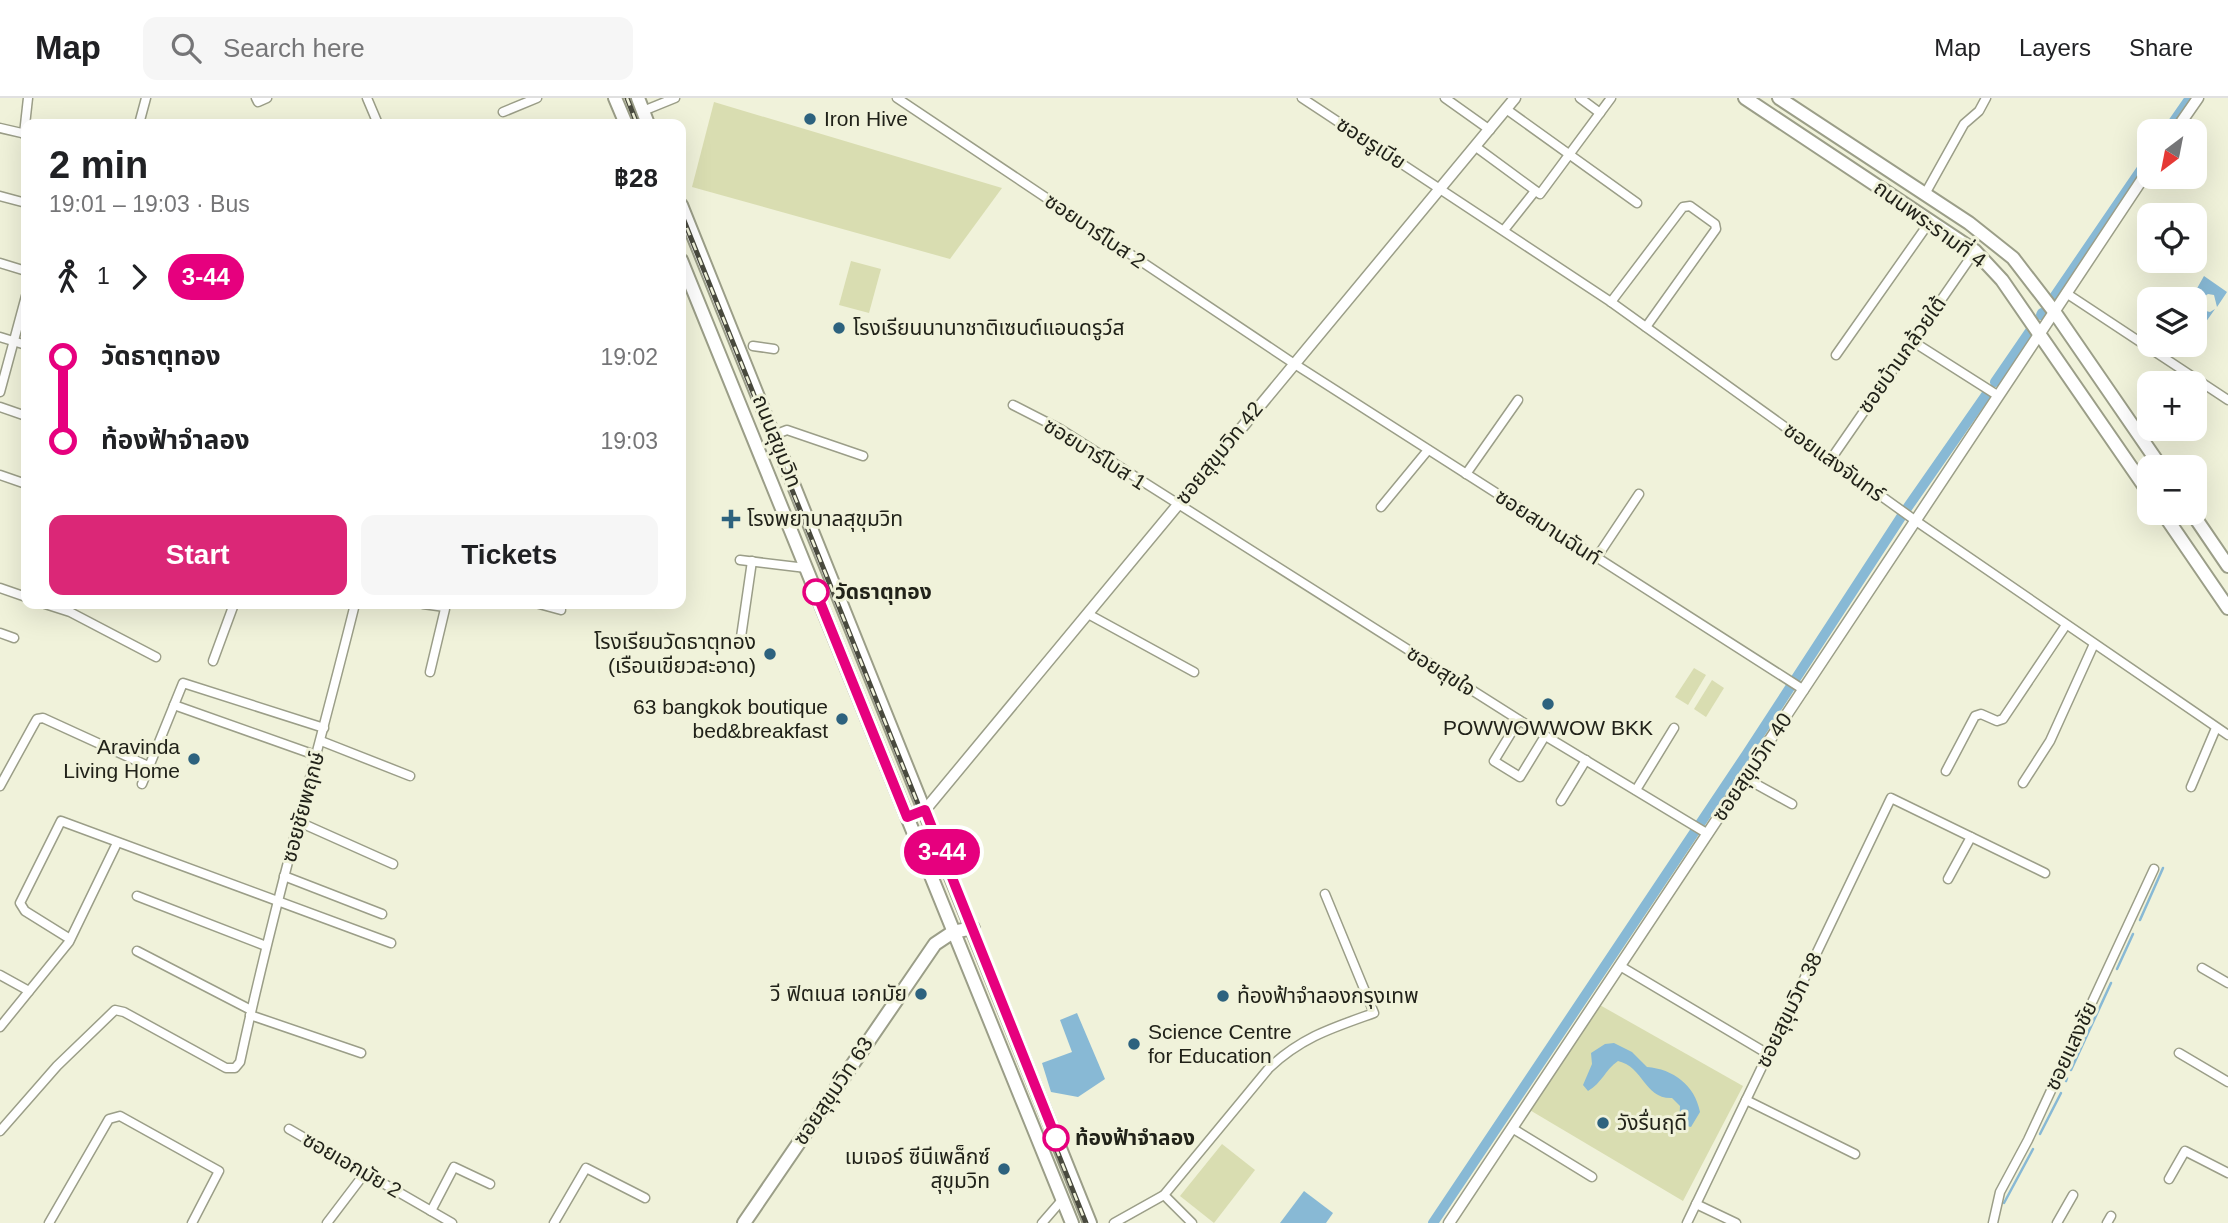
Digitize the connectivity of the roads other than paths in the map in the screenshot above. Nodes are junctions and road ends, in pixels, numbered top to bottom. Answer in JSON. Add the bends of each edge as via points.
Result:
{"nodes":[{"id":1,"x":28,"y":98,"type":"edge"},
{"id":2,"x":146,"y":98,"type":"edge"},
{"id":3,"x":256,"y":98,"type":"edge"},
{"id":4,"x":267,"y":98,"type":"edge"},
{"id":5,"x":367,"y":98,"type":"edge"},
{"id":6,"x":537,"y":98,"type":"edge"},
{"id":7,"x":615,"y":98,"type":"edge"},
{"id":8,"x":638,"y":98,"type":"edge"},
{"id":9,"x":675,"y":98,"type":"edge"},
{"id":10,"x":897,"y":98,"type":"edge"},
{"id":11,"x":1302,"y":98,"type":"edge"},
{"id":12,"x":1445,"y":98,"type":"edge"},
{"id":13,"x":1515,"y":98,"type":"edge"},
{"id":14,"x":1580,"y":98,"type":"edge"},
{"id":15,"x":1611,"y":98,"type":"edge"},
{"id":16,"x":1745,"y":98,"type":"edge"},
{"id":17,"x":1779,"y":98,"type":"edge"},
{"id":18,"x":1986,"y":98,"type":"edge"},
{"id":19,"x":2198,"y":98,"type":"edge"},
{"id":20,"x":1506,"y":109,"type":"junction"},
{"id":21,"x":643,"y":111,"type":"junction"},
{"id":22,"x":503,"y":112,"type":"dead end"},
{"id":23,"x":1600,"y":113,"type":"junction"},
{"id":24,"x":26,"y":119,"type":"edge"},
{"id":25,"x":140,"y":119,"type":"edge"},
{"id":26,"x":376,"y":119,"type":"edge"},
{"id":27,"x":624,"y":119,"type":"edge"},
{"id":28,"x":646,"y":119,"type":"edge"},
{"id":29,"x":2183,"y":119,"type":"edge"},
{"id":30,"x":0,"y":128,"type":"edge"},
{"id":31,"x":1490,"y":130,"type":"junction"},
{"id":32,"x":21,"y":133,"type":"edge"},
{"id":33,"x":1476,"y":147,"type":"junction"},
{"id":34,"x":1567,"y":155,"type":"junction"},
{"id":35,"x":2137,"y":187,"type":"edge"},
{"id":36,"x":1441,"y":188,"type":"junction"},
{"id":37,"x":1535,"y":191,"type":"junction"},
{"id":38,"x":1925,"y":194,"type":"junction"},
{"id":39,"x":0,"y":196,"type":"edge"},
{"id":40,"x":21,"y":202,"type":"edge"},
{"id":41,"x":1637,"y":203,"type":"dead end"},
{"id":42,"x":686,"y":217,"type":"edge"},
{"id":43,"x":1931,"y":220,"type":"junction"},
{"id":44,"x":1504,"y":230,"type":"junction"},
{"id":45,"x":1975,"y":251,"type":"junction"},
{"id":46,"x":0,"y":264,"type":"edge"},
{"id":47,"x":21,"y":270,"type":"edge"},
{"id":48,"x":686,"y":272,"type":"edge"},
{"id":49,"x":2066,"y":293,"type":"junction"},
{"id":50,"x":1611,"y":302,"type":"junction"},
{"id":51,"x":2053,"y":310,"type":"junction"},
{"id":52,"x":21,"y":317,"type":"edge"},
{"id":53,"x":1646,"y":327,"type":"junction"},
{"id":54,"x":2039,"y":332,"type":"junction"},
{"id":55,"x":0,"y":337,"type":"edge"},
{"id":56,"x":1912,"y":341,"type":"junction"},
{"id":57,"x":15,"y":342,"type":"junction"},
{"id":58,"x":21,"y":344,"type":"edge"},
{"id":59,"x":754,"y":346,"type":"dead end"},
{"id":60,"x":774,"y":349,"type":"dead end"},
{"id":61,"x":1836,"y":355,"type":"dead end"},
{"id":62,"x":1293,"y":363,"type":"junction"},
{"id":63,"x":0,"y":392,"type":"edge"},
{"id":64,"x":1997,"y":395,"type":"junction"},
{"id":65,"x":1518,"y":400,"type":"dead end"},
{"id":66,"x":2228,"y":400,"type":"edge"},
{"id":67,"x":1013,"y":405,"type":"dead end"},
{"id":68,"x":0,"y":407,"type":"edge"},
{"id":69,"x":21,"y":414,"type":"edge"},
{"id":70,"x":774,"y":435,"type":"junction"},
{"id":71,"x":1428,"y":450,"type":"junction"},
{"id":72,"x":2153,"y":455,"type":"edge"},
{"id":73,"x":863,"y":456,"type":"dead end"},
{"id":74,"x":1831,"y":460,"type":"junction"},
{"id":75,"x":1466,"y":474,"type":"junction"},
{"id":76,"x":0,"y":475,"type":"edge"},
{"id":77,"x":2137,"y":475,"type":"edge"},
{"id":78,"x":21,"y":482,"type":"edge"},
{"id":79,"x":795,"y":487,"type":"junction"},
{"id":80,"x":776,"y":494,"type":"junction"},
{"id":81,"x":1639,"y":494,"type":"dead end"},
{"id":82,"x":1176,"y":506,"type":"junction"},
{"id":83,"x":1381,"y":507,"type":"dead end"},
{"id":84,"x":1916,"y":521,"type":"junction"},
{"id":85,"x":2170,"y":525,"type":"edge"},
{"id":86,"x":2200,"y":525,"type":"edge"},
{"id":87,"x":1597,"y":557,"type":"junction"},
{"id":88,"x":740,"y":560,"type":"dead end"},
{"id":89,"x":752,"y":561,"type":"junction"},
{"id":90,"x":2228,"y":566,"type":"edge"},
{"id":91,"x":806,"y":568,"type":"junction"},
{"id":92,"x":0,"y":588,"type":"edge"},
{"id":93,"x":21,"y":595,"type":"edge"},
{"id":94,"x":2228,"y":608,"type":"edge"},
{"id":95,"x":74,"y":609,"type":"edge"},
{"id":96,"x":232,"y":609,"type":"edge"},
{"id":97,"x":354,"y":609,"type":"edge"},
{"id":98,"x":444,"y":609,"type":"edge"},
{"id":99,"x":557,"y":609,"type":"edge"},
{"id":100,"x":561,"y":610,"type":"dead end"},
{"id":101,"x":1088,"y":614,"type":"junction"},
{"id":102,"x":2066,"y":625,"type":"junction"},
{"id":103,"x":0,"y":634,"type":"edge"},
{"id":104,"x":14,"y":638,"type":"dead end"},
{"id":105,"x":740,"y":644,"type":"dead end"},
{"id":106,"x":2094,"y":644,"type":"junction"},
{"id":107,"x":156,"y":657,"type":"dead end"},
{"id":108,"x":213,"y":661,"type":"dead end"},
{"id":109,"x":430,"y":672,"type":"dead end"},
{"id":110,"x":1194,"y":672,"type":"dead end"},
{"id":111,"x":1801,"y":688,"type":"junction"},
{"id":112,"x":174,"y":705,"type":"junction"},
{"id":113,"x":1519,"y":720,"type":"junction"},
{"id":114,"x":324,"y":728,"type":"junction"},
{"id":115,"x":1674,"y":728,"type":"dead end"},
{"id":116,"x":2216,"y":728,"type":"junction"},
{"id":117,"x":2228,"y":735,"type":"edge"},
{"id":118,"x":1545,"y":736,"type":"junction"},
{"id":119,"x":321,"y":741,"type":"junction"},
{"id":120,"x":318,"y":756,"type":"junction"},
{"id":121,"x":1586,"y":760,"type":"junction"},
{"id":122,"x":148,"y":766,"type":"junction"},
{"id":123,"x":1946,"y":771,"type":"dead end"},
{"id":124,"x":410,"y":776,"type":"dead end"},
{"id":125,"x":1745,"y":778,"type":"junction"},
{"id":126,"x":2023,"y":783,"type":"dead end"},
{"id":127,"x":142,"y":784,"type":"dead end"},
{"id":128,"x":0,"y":786,"type":"edge"},
{"id":129,"x":2191,"y":787,"type":"dead end"},
{"id":130,"x":1636,"y":790,"type":"junction"},
{"id":131,"x":1561,"y":801,"type":"dead end"},
{"id":132,"x":1792,"y":804,"type":"dead end"},
{"id":133,"x":925,"y":810,"type":"junction"},
{"id":134,"x":907,"y":817,"type":"junction"},
{"id":135,"x":299,"y":822,"type":"junction"},
{"id":136,"x":1701,"y":829,"type":"junction"},
{"id":137,"x":1971,"y":837,"type":"junction"},
{"id":138,"x":117,"y":843,"type":"junction"},
{"id":139,"x":393,"y":864,"type":"dead end"},
{"id":140,"x":2154,"y":869,"type":"dead end"},
{"id":141,"x":2045,"y":873,"type":"dead end"},
{"id":142,"x":284,"y":876,"type":"junction"},
{"id":143,"x":1948,"y":879,"type":"dead end"},
{"id":144,"x":1325,"y":894,"type":"dead end"},
{"id":145,"x":137,"y":896,"type":"dead end"},
{"id":146,"x":277,"y":901,"type":"junction"},
{"id":147,"x":382,"y":914,"type":"dead end"},
{"id":148,"x":973,"y":928,"type":"junction"},
{"id":149,"x":953,"y":932,"type":"junction"},
{"id":150,"x":70,"y":939,"type":"junction"},
{"id":151,"x":391,"y":943,"type":"dead end"},
{"id":152,"x":266,"y":946,"type":"junction"},
{"id":153,"x":137,"y":951,"type":"dead end"},
{"id":154,"x":1620,"y":966,"type":"junction"},
{"id":155,"x":2202,"y":968,"type":"dead end"},
{"id":156,"x":0,"y":975,"type":"edge"},
{"id":157,"x":2228,"y":983,"type":"edge"},
{"id":158,"x":29,"y":991,"type":"junction"},
{"id":159,"x":250,"y":1012,"type":"junction"},
{"id":160,"x":0,"y":1027,"type":"edge"},
{"id":161,"x":361,"y":1053,"type":"dead end"},
{"id":162,"x":1768,"y":1054,"type":"junction"},
{"id":163,"x":2179,"y":1054,"type":"dead end"},
{"id":164,"x":2228,"y":1082,"type":"edge"},
{"id":165,"x":1746,"y":1100,"type":"junction"},
{"id":166,"x":1511,"y":1128,"type":"junction"},
{"id":167,"x":289,"y":1129,"type":"dead end"},
{"id":168,"x":0,"y":1131,"type":"edge"},
{"id":169,"x":1854,"y":1154,"type":"dead end"},
{"id":170,"x":365,"y":1172,"type":"junction"},
{"id":171,"x":2228,"y":1173,"type":"edge"},
{"id":172,"x":1592,"y":1177,"type":"dead end"},
{"id":173,"x":2169,"y":1179,"type":"dead end"},
{"id":174,"x":489,"y":1184,"type":"dead end"},
{"id":175,"x":1078,"y":1194,"type":"junction"},
{"id":176,"x":1164,"y":1195,"type":"junction"},
{"id":177,"x":2073,"y":1195,"type":"dead end"},
{"id":178,"x":645,"y":1198,"type":"dead end"},
{"id":179,"x":1062,"y":1200,"type":"junction"},
{"id":180,"x":1696,"y":1204,"type":"junction"},
{"id":181,"x":431,"y":1211,"type":"junction"},
{"id":182,"x":49,"y":1223,"type":"edge"},
{"id":183,"x":192,"y":1223,"type":"edge"},
{"id":184,"x":327,"y":1223,"type":"edge"},
{"id":185,"x":452,"y":1223,"type":"edge"},
{"id":186,"x":554,"y":1223,"type":"edge"},
{"id":187,"x":745,"y":1223,"type":"edge"},
{"id":188,"x":1042,"y":1223,"type":"edge"},
{"id":189,"x":1072,"y":1223,"type":"edge"},
{"id":190,"x":1090,"y":1223,"type":"edge"},
{"id":191,"x":1114,"y":1223,"type":"edge"},
{"id":192,"x":1192,"y":1223,"type":"edge"},
{"id":193,"x":1449,"y":1223,"type":"edge"},
{"id":194,"x":1687,"y":1223,"type":"edge"},
{"id":195,"x":1737,"y":1223,"type":"edge"},
{"id":196,"x":1993,"y":1223,"type":"edge"},
{"id":197,"x":2057,"y":1223,"type":"edge"}],
"edges":[{"from":1,"to":24,"type":"street"},
{"from":2,"to":25,"type":"street"},
{"from":3,"to":4,"type":"street","via":[[258,102]]},
{"from":5,"to":26,"type":"street"},
{"from":6,"to":22,"type":"street"},
{"from":7,"to":27,"type":"main road"},
{"from":8,"to":21,"type":"main road"},
{"from":9,"to":21,"type":"street"},
{"from":10,"to":62,"type":"street","name":"ซอยบาร์โบส 2"},
{"from":11,"to":36,"type":"street","name":"ซอยรูเบีย"},
{"from":12,"to":31,"type":"street"},
{"from":13,"to":20,"type":"street","name":"ซอยสุขุมวิท 42"},
{"from":14,"to":23,"type":"street"},
{"from":15,"to":23,"type":"street"},
{"from":16,"to":43,"type":"main road","name":"ถนนพระรามที่ 4"},
{"from":17,"to":38,"type":"main road","name":"ถนนพระรามที่ 4"},
{"from":18,"to":38,"type":"street","via":[[1964,124]]},
{"from":19,"to":29,"type":"street"},
{"from":20,"to":31,"type":"street","name":"ซอยสุขุมวิท 42"},
{"from":20,"to":34,"type":"street"},
{"from":21,"to":28,"type":"main road"},
{"from":23,"to":34,"type":"street"},
{"from":30,"to":32,"type":"street"},
{"from":31,"to":33,"type":"street","name":"ซอยสุขุมวิท 42"},
{"from":33,"to":36,"type":"street","name":"ซอยสุขุมวิท 42"},
{"from":33,"to":37,"type":"street"},
{"from":34,"to":37,"type":"street","via":[[1540,194]]},
{"from":34,"to":41,"type":"street"},
{"from":35,"to":49,"type":"street","name":"ซอยสุขุมวิท 40"},
{"from":36,"to":44,"type":"street","name":"ซอยแสงจันทร์"},
{"from":36,"to":62,"type":"street","name":"ซอยสุขุมวิท 42"},
{"from":37,"to":44,"type":"street"},
{"from":38,"to":51,"type":"main road","name":"ถนนพระรามที่ 4","via":[[2012,258]]},
{"from":39,"to":40,"type":"street"},
{"from":42,"to":70,"type":"main road","name":"ถนนสุขุมวิท"},
{"from":43,"to":45,"type":"main road","name":"ถนนพระรามที่ 4"},
{"from":43,"to":61,"type":"street"},
{"from":44,"to":50,"type":"street","name":"ซอยแสงจันทร์"},
{"from":45,"to":54,"type":"main road","name":"ถนนพระรามที่ 4","via":[[2002,279]]},
{"from":45,"to":56,"type":"street","name":"ซอยบ้านกล้วยใต้"},
{"from":46,"to":47,"type":"street"},
{"from":48,"to":80,"type":"main road","name":"ถนนสุขุมวิท"},
{"from":49,"to":51,"type":"street","name":"ซอยสุขุมวิท 40"},
{"from":49,"to":66,"type":"street"},
{"from":50,"to":53,"type":"street","name":"ซอยแสงจันทร์"},
{"from":50,"to":53,"type":"street","via":[[1686,205],[1715,224],[1716,229]]},
{"from":51,"to":54,"type":"street","name":"ซอยสุขุมวิท 40"},
{"from":51,"to":72,"type":"main road","name":"ถนนพระรามที่ 4"},
{"from":52,"to":57,"type":"street"},
{"from":53,"to":74,"type":"street","name":"ซอยแสงจันทร์"},
{"from":54,"to":64,"type":"street","name":"ซอยสุขุมวิท 40"},
{"from":54,"to":77,"type":"main road","name":"ถนนพระรามที่ 4"},
{"from":55,"to":57,"type":"street"},
{"from":56,"to":64,"type":"street"},
{"from":56,"to":74,"type":"street","name":"ซอยบ้านกล้วยใต้"},
{"from":57,"to":58,"type":"street"},
{"from":57,"to":63,"type":"street"},
{"from":59,"to":60,"type":"street"},
{"from":62,"to":71,"type":"street","name":"ซอยสมานฉันท์"},
{"from":62,"to":82,"type":"street","name":"ซอยสุขุมวิท 42"},
{"from":64,"to":84,"type":"street","name":"ซอยสุขุมวิท 40"},
{"from":65,"to":75,"type":"street"},
{"from":67,"to":82,"type":"street","name":"ซอยบาร์โบส 1","via":[[1060,429]]},
{"from":68,"to":69,"type":"street"},
{"from":70,"to":73,"type":"street","via":[[787,430]]},
{"from":70,"to":79,"type":"main road","name":"ถนนสุขุมวิท"},
{"from":71,"to":75,"type":"street","name":"ซอยสมานฉันท์"},
{"from":71,"to":83,"type":"street"},
{"from":74,"to":84,"type":"street","name":"ซอยแสงจันทร์"},
{"from":75,"to":87,"type":"street","name":"ซอยสมานฉันท์"},
{"from":76,"to":78,"type":"street"},
{"from":79,"to":80,"type":"main road"},
{"from":79,"to":133,"type":"main road","name":"ถนนสุขุมวิท"},
{"from":80,"to":91,"type":"main road","name":"ถนนสุขุมวิท"},
{"from":81,"to":87,"type":"street"},
{"from":82,"to":101,"type":"street","name":"ซอยสุขุมวิท 42"},
{"from":82,"to":113,"type":"street","name":"ซอยสุขใจ"},
{"from":84,"to":102,"type":"street","name":"ซอยแสงจันทร์"},
{"from":84,"to":111,"type":"street","name":"ซอยสุขุมวิท 40"},
{"from":85,"to":94,"type":"main road"},
{"from":86,"to":90,"type":"main road"},
{"from":87,"to":111,"type":"street","name":"ซอยสมานฉันท์"},
{"from":88,"to":89,"type":"street"},
{"from":89,"to":91,"type":"street"},
{"from":89,"to":105,"type":"street"},
{"from":91,"to":134,"type":"main road","name":"ถนนสุขุมวิท"},
{"from":92,"to":93,"type":"street"},
{"from":95,"to":107,"type":"street"},
{"from":96,"to":108,"type":"street"},
{"from":97,"to":114,"type":"street","name":"ซอยชัยพฤกษ์"},
{"from":98,"to":109,"type":"street"},
{"from":99,"to":100,"type":"street"},
{"from":101,"to":110,"type":"street"},
{"from":101,"to":133,"type":"street","name":"ซอยสุขุมวิท 42"},
{"from":102,"to":106,"type":"street","name":"ซอยแสงจันทร์"},
{"from":102,"to":123,"type":"street","via":[[2003,719],[1975,716]]},
{"from":103,"to":104,"type":"street"},
{"from":106,"to":116,"type":"street","name":"ซอยแสงจันทร์"},
{"from":106,"to":126,"type":"street","via":[[2050,741]]},
{"from":111,"to":125,"type":"street","name":"ซอยสุขุมวิท 40"},
{"from":112,"to":114,"type":"street","via":[[183,682]]},
{"from":112,"to":120,"type":"street"},
{"from":112,"to":122,"type":"street"},
{"from":113,"to":118,"type":"street","name":"ซอยสุขใจ"},
{"from":113,"to":118,"type":"street","via":[[1494,761],[1520,777]]},
{"from":114,"to":119,"type":"street","name":"ซอยชัยพฤกษ์"},
{"from":115,"to":130,"type":"street"},
{"from":116,"to":117,"type":"street","name":"ซอยแสงจันทร์"},
{"from":116,"to":129,"type":"street"},
{"from":118,"to":121,"type":"street","name":"ซอยสุขใจ"},
{"from":119,"to":120,"type":"street","name":"ซอยชัยพฤกษ์"},
{"from":119,"to":124,"type":"street"},
{"from":120,"to":135,"type":"street","name":"ซอยชัยพฤกษ์"},
{"from":121,"to":130,"type":"street","name":"ซอยสุขใจ"},
{"from":121,"to":131,"type":"street"},
{"from":122,"to":127,"type":"street"},
{"from":122,"to":128,"type":"street","via":[[43,718],[37,719]]},
{"from":125,"to":132,"type":"street"},
{"from":125,"to":136,"type":"street","name":"ซอยสุขุมวิท 40"},
{"from":130,"to":136,"type":"street","name":"ซอยสุขใจ"},
{"from":133,"to":134,"type":"main road"},
{"from":133,"to":148,"type":"main road","name":"ถนนสุขุมวิท"},
{"from":134,"to":149,"type":"main road","name":"ถนนสุขุมวิท"},
{"from":135,"to":139,"type":"street"},
{"from":135,"to":142,"type":"street","name":"ซอยชัยพฤกษ์"},
{"from":136,"to":154,"type":"street","name":"ซอยสุขุมวิท 40"},
{"from":137,"to":141,"type":"street"},
{"from":137,"to":143,"type":"street"},
{"from":137,"to":162,"type":"street","name":"ซอยสุขุมวิท 38","via":[[1891,798]]},
{"from":138,"to":146,"type":"street"},
{"from":138,"to":150,"type":"street"},
{"from":138,"to":150,"type":"street","via":[[65,822],[58,824],[20,903]]},
{"from":140,"to":196,"type":"street","name":"ซอยแสงชัย","via":[[1995,1203]]},
{"from":142,"to":146,"type":"street","name":"ซอยชัยพฤกษ์"},
{"from":142,"to":147,"type":"street"},
{"from":144,"to":176,"type":"street","via":[[1374,1013],[1306,1038],[1287,1051]]},
{"from":145,"to":152,"type":"street"},
{"from":146,"to":151,"type":"street"},
{"from":146,"to":152,"type":"street","name":"ซอยชัยพฤกษ์"},
{"from":148,"to":149,"type":"main road"},
{"from":148,"to":175,"type":"main road","name":"ถนนสุขุมวิท"},
{"from":149,"to":179,"type":"main road","name":"ถนนสุขุมวิท"},
{"from":149,"to":187,"type":"main road","name":"ซอยสุขุมวิท 63","via":[[935,944]]},
{"from":150,"to":158,"type":"street"},
{"from":152,"to":159,"type":"street","name":"ซอยชัยพฤกษ์"},
{"from":153,"to":159,"type":"street"},
{"from":154,"to":162,"type":"street"},
{"from":154,"to":166,"type":"street","name":"ซอยสุขุมวิท 40"},
{"from":155,"to":157,"type":"street"},
{"from":156,"to":158,"type":"street"},
{"from":158,"to":160,"type":"street"},
{"from":159,"to":161,"type":"street"},
{"from":159,"to":168,"type":"street","name":"ซอยชัยพฤกษ์","via":[[240,1062],[235,1068],[226,1068],[115,1010]]},
{"from":162,"to":165,"type":"street","name":"ซอยสุขุมวิท 38"},
{"from":163,"to":164,"type":"street"},
{"from":165,"to":169,"type":"street"},
{"from":165,"to":180,"type":"street","name":"ซอยสุขุมวิท 38"},
{"from":166,"to":172,"type":"street"},
{"from":166,"to":193,"type":"street","name":"ซอยสุขุมวิท 40"},
{"from":167,"to":170,"type":"street","name":"ซอยเอกมัย 2"},
{"from":170,"to":181,"type":"street","name":"ซอยเอกมัย 2"},
{"from":170,"to":184,"type":"street"},
{"from":171,"to":173,"type":"street","via":[[2185,1151]]},
{"from":174,"to":181,"type":"street","via":[[454,1167]]},
{"from":175,"to":179,"type":"main road"},
{"from":175,"to":190,"type":"main road","name":"ถนนสุขุมวิท"},
{"from":176,"to":191,"type":"street"},
{"from":176,"to":192,"type":"street"},
{"from":177,"to":197,"type":"street"},
{"from":178,"to":186,"type":"street","via":[[586,1168]]},
{"from":179,"to":188,"type":"street"},
{"from":179,"to":189,"type":"main road","name":"ถนนสุขุมวิท"},
{"from":180,"to":194,"type":"street","name":"ซอยสุขุมวิท 38"},
{"from":180,"to":195,"type":"street"},
{"from":181,"to":185,"type":"street","name":"ซอยเอกมัย 2"},
{"from":182,"to":183,"type":"street","via":[[109,1119],[120,1116],[219,1171]]}]}
